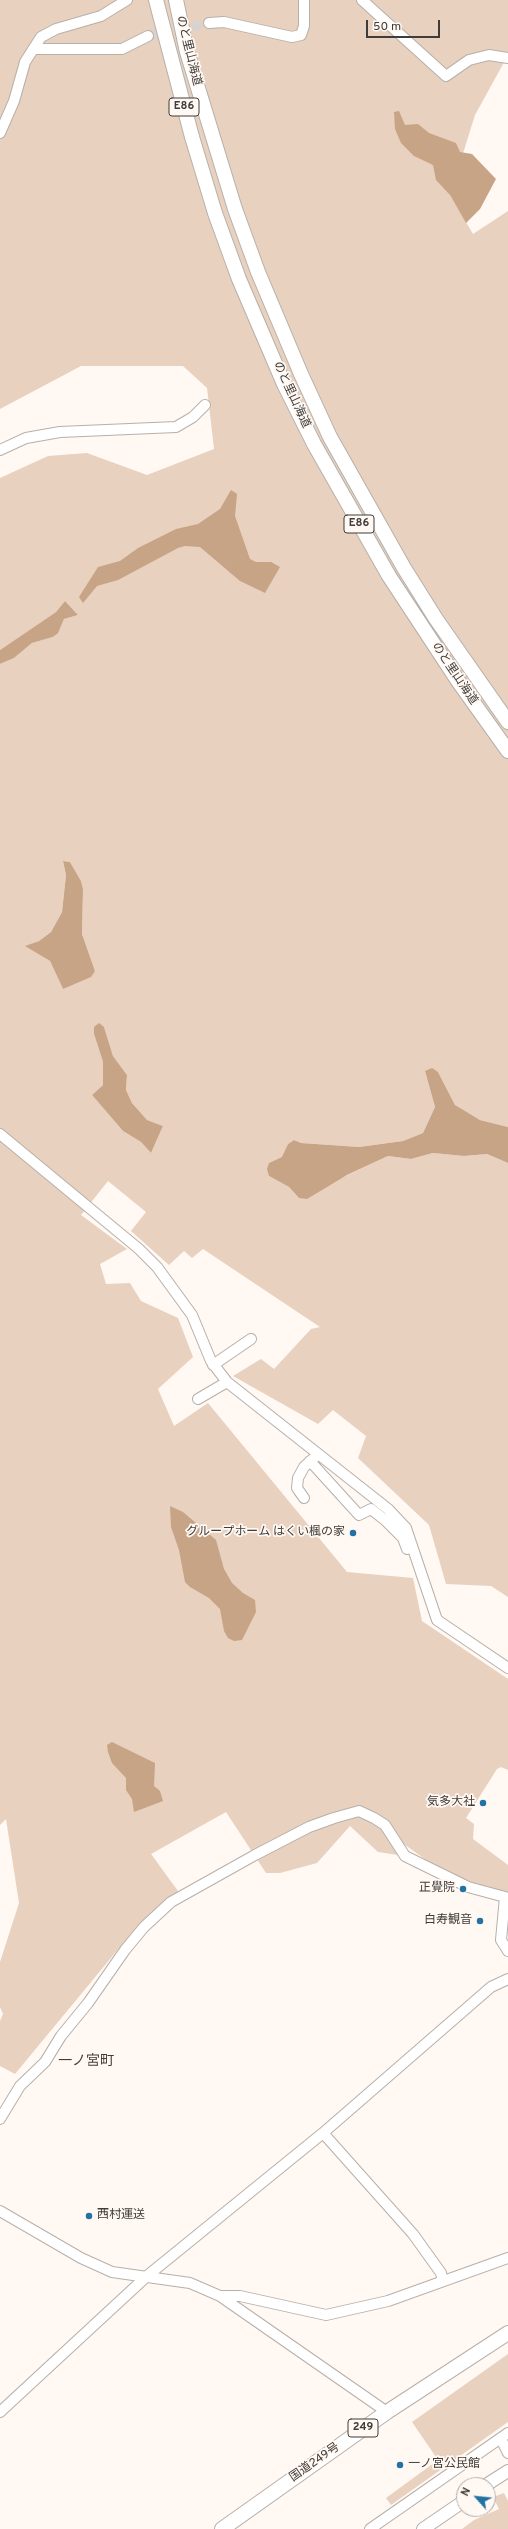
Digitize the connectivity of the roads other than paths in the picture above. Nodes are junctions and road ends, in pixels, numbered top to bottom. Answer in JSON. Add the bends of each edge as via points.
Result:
{"nodes":[{"id":1,"x":127,"y":0,"type":"edge"},
{"id":2,"x":156,"y":0,"type":"edge"},
{"id":3,"x":176,"y":0,"type":"edge"},
{"id":4,"x":304,"y":0,"type":"edge"},
{"id":5,"x":362,"y":0,"type":"edge"},
{"id":6,"x":209,"y":23,"type":"tunnel mouth"},
{"id":7,"x":148,"y":36,"type":"tunnel mouth"},
{"id":8,"x":33,"y":49,"type":"junction"},
{"id":9,"x":508,"y":58,"type":"edge"},
{"id":10,"x":0,"y":133,"type":"edge"},
{"id":11,"x":205,"y":405,"type":"dead end"},
{"id":12,"x":0,"y":450,"type":"edge"},
{"id":13,"x":508,"y":722,"type":"edge"},
{"id":14,"x":508,"y":751,"type":"edge"},
{"id":15,"x":0,"y":1134,"type":"edge"},
{"id":16,"x":251,"y":1340,"type":"dead end"},
{"id":17,"x":213,"y":1365,"type":"junction"},
{"id":18,"x":227,"y":1382,"type":"junction"},
{"id":19,"x":198,"y":1399,"type":"dead end"},
{"id":20,"x":320,"y":1453,"type":"junction"},
{"id":21,"x":310,"y":1461,"type":"junction"},
{"id":22,"x":304,"y":1498,"type":"dead end"},
{"id":23,"x":419,"y":1567,"type":"junction"},
{"id":24,"x":508,"y":1668,"type":"edge"},
{"id":25,"x":508,"y":1951,"type":"edge"},
{"id":26,"x":508,"y":1979,"type":"edge"},
{"id":27,"x":0,"y":2119,"type":"edge"},
{"id":28,"x":323,"y":2133,"type":"junction"},
{"id":29,"x":0,"y":2211,"type":"edge"},
{"id":30,"x":508,"y":2258,"type":"edge"},
{"id":31,"x":147,"y":2276,"type":"junction"},
{"id":32,"x":443,"y":2281,"type":"junction"},
{"id":33,"x":220,"y":2296,"type":"junction"},
{"id":34,"x":508,"y":2333,"type":"edge"},
{"id":35,"x":0,"y":2412,"type":"edge"},
{"id":36,"x":387,"y":2412,"type":"junction"},
{"id":37,"x":504,"y":2436,"type":"edge"},
{"id":38,"x":508,"y":2453,"type":"edge"},
{"id":39,"x":508,"y":2472,"type":"edge"},
{"id":40,"x":496,"y":2479,"type":"edge"},
{"id":41,"x":456,"y":2506,"type":"edge"},
{"id":42,"x":222,"y":2529,"type":"edge"},
{"id":43,"x":370,"y":2529,"type":"edge"},
{"id":44,"x":423,"y":2529,"type":"edge"}],
"edges":[{"from":1,"to":8,"type":"street","via":[[101,16],[56,29],[41,37]]},
{"from":2,"to":14,"type":"highway","name":"のと里山海道","number":"E86","via":[[215,213],[239,279],[288,391],[354,516],[422,628]]},
{"from":3,"to":13,"type":"highway","name":"のと里山海道","number":"E86","via":[[187,52],[235,209],[258,272],[301,374],[330,437],[368,507],[436,619]]},
{"from":4,"to":6,"type":"street","via":[[304,26],[301,35],[292,37],[224,22]]},
{"from":5,"to":9,"type":"street","via":[[446,76],[469,60],[489,55]]},
{"from":7,"to":8,"type":"street","via":[[122,49]]},
{"from":8,"to":10,"type":"street","via":[[23,66],[14,101]]},
{"from":11,"to":12,"type":"street","via":[[193,417],[176,427],[60,432],[26,438]]},
{"from":15,"to":17,"type":"street","via":[[139,1248],[157,1267],[192,1315]]},
{"from":16,"to":17,"type":"street"},
{"from":17,"to":18,"type":"street"},
{"from":18,"to":19,"type":"street"},
{"from":18,"to":20,"type":"street"},
{"from":20,"to":21,"type":"street"},
{"from":20,"to":23,"type":"street","via":[[388,1509],[406,1528]]},
{"from":21,"to":22,"type":"street","via":[[298,1478],[297,1488]]},
{"from":21,"to":23,"type":"street","via":[[359,1515],[371,1509],[385,1520],[403,1538],[409,1554]]},
{"from":23,"to":24,"type":"street","via":[[437,1620]]},
{"from":25,"to":27,"type":"street","via":[[501,1940],[505,1897],[466,1887],[405,1856],[385,1825],[374,1818],[358,1811],[334,1818],[309,1827],[171,1902],[144,1927],[125,1950],[61,2036],[45,2062],[20,2086]]},
{"from":26,"to":28,"type":"street","via":[[491,1987]]},
{"from":28,"to":31,"type":"street"},
{"from":28,"to":32,"type":"street","via":[[413,2234]]},
{"from":29,"to":31,"type":"street","via":[[81,2258],[112,2272]]},
{"from":30,"to":32,"type":"street"},
{"from":31,"to":33,"type":"street","via":[[190,2283]]},
{"from":31,"to":35,"type":"street"},
{"from":32,"to":33,"type":"street","via":[[388,2301],[326,2316],[240,2296]]},
{"from":33,"to":36,"type":"street"},
{"from":34,"to":36,"type":"highway","name":"国道249号","number":"249"},
{"from":36,"to":42,"type":"highway","name":"国道249号","number":"249"},
{"from":37,"to":38,"type":"street"},
{"from":37,"to":43,"type":"street"},
{"from":39,"to":40,"type":"main road"},
{"from":41,"to":44,"type":"main road"}]}
